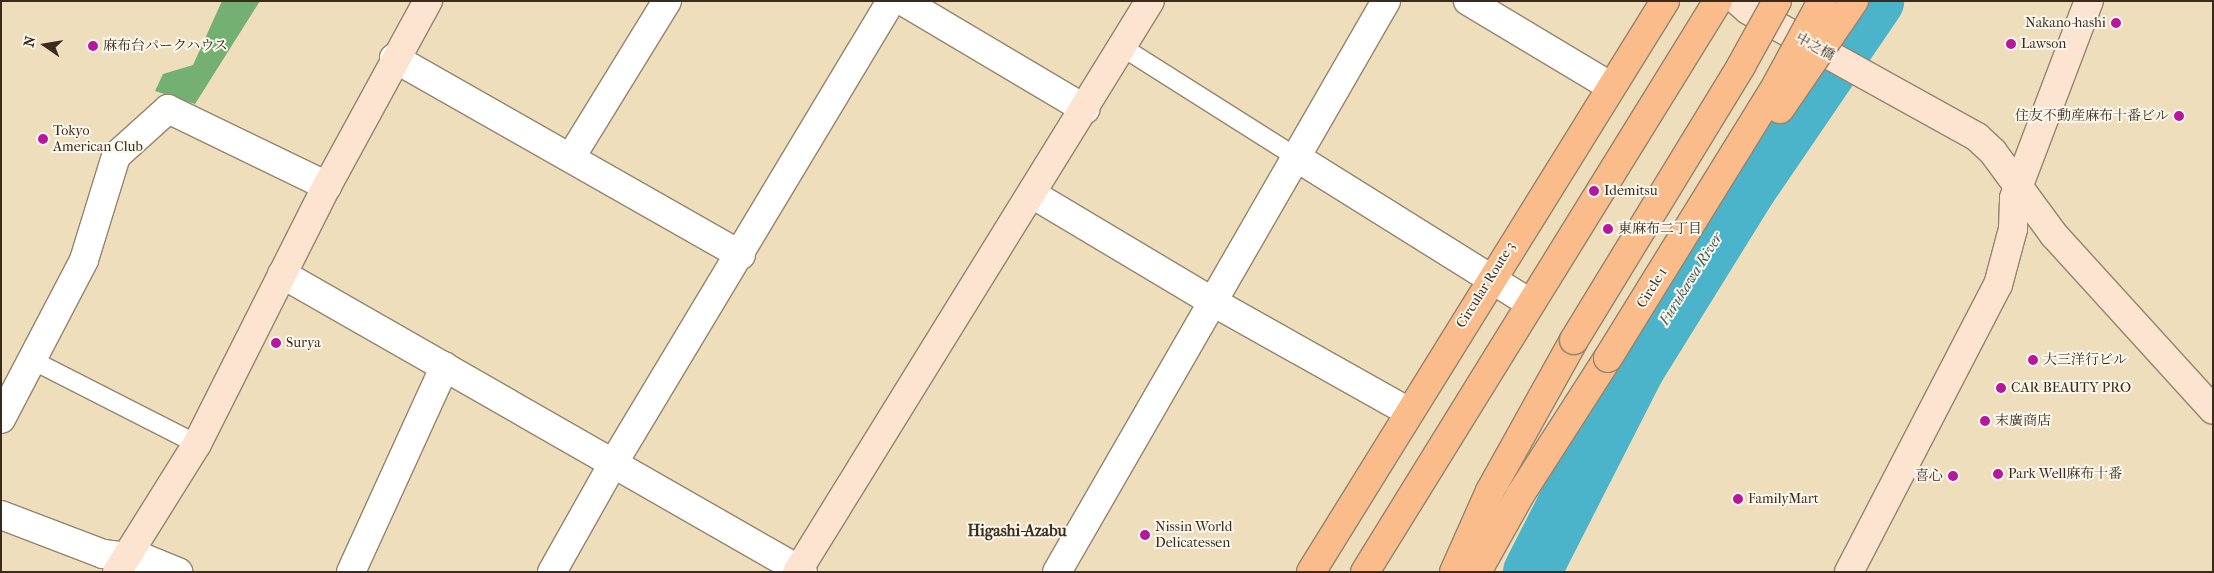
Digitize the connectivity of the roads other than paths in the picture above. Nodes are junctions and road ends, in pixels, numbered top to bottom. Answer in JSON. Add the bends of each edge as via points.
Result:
{"nodes":[{"id":1,"x":428,"y":1,"type":"edge"},
{"id":2,"x":667,"y":1,"type":"edge"},
{"id":3,"x":891,"y":1,"type":"edge"},
{"id":4,"x":903,"y":1,"type":"edge"},
{"id":5,"x":1150,"y":1,"type":"edge"},
{"id":6,"x":1386,"y":1,"type":"edge"},
{"id":7,"x":1468,"y":1,"type":"edge"},
{"id":8,"x":1665,"y":1,"type":"edge"},
{"id":9,"x":1718,"y":1,"type":"edge"},
{"id":10,"x":1822,"y":1,"type":"edge"},
{"id":11,"x":1854,"y":1,"type":"edge"},
{"id":12,"x":2089,"y":1,"type":"edge"},
{"id":13,"x":1757,"y":6,"type":"edge"},
{"id":14,"x":1122,"y":47,"type":"junction"},
{"id":15,"x":394,"y":58,"type":"junction"},
{"id":16,"x":1610,"y":86,"type":"junction"},
{"id":17,"x":1084,"y":109,"type":"junction"},
{"id":18,"x":571,"y":157,"type":"junction"},
{"id":19,"x":1296,"y":158,"type":"junction"},
{"id":20,"x":2019,"y":185,"type":"junction"},
{"id":21,"x":327,"y":186,"type":"junction"},
{"id":22,"x":1032,"y":194,"type":"junction"},
{"id":23,"x":1678,"y":247,"type":"junction"},
{"id":24,"x":741,"y":254,"type":"junction"},
{"id":25,"x":282,"y":274,"type":"junction"},
{"id":26,"x":1490,"y":279,"type":"junction"},
{"id":27,"x":1212,"y":302,"type":"junction"},
{"id":28,"x":1530,"y":302,"type":"junction"},
{"id":29,"x":32,"y":360,"type":"junction"},
{"id":30,"x":445,"y":366,"type":"junction"},
{"id":31,"x":2213,"y":410,"type":"edge"},
{"id":32,"x":1409,"y":412,"type":"junction"},
{"id":33,"x":1,"y":419,"type":"edge"},
{"id":34,"x":196,"y":444,"type":"junction"},
{"id":35,"x":614,"y":462,"type":"junction"},
{"id":36,"x":1,"y":515,"type":"edge"},
{"id":37,"x":122,"y":565,"type":"edge"},
{"id":38,"x":800,"y":571,"type":"edge"},
{"id":39,"x":1852,"y":571,"type":"edge"},
{"id":40,"x":178,"y":572,"type":"edge"},
{"id":41,"x":351,"y":572,"type":"edge"},
{"id":42,"x":552,"y":572,"type":"edge"},
{"id":43,"x":1057,"y":572,"type":"edge"},
{"id":44,"x":1311,"y":572,"type":"edge"},
{"id":45,"x":1365,"y":572,"type":"edge"},
{"id":46,"x":1454,"y":572,"type":"edge"},
{"id":47,"x":1478,"y":572,"type":"edge"}],
"edges":[{"from":1,"to":15,"type":"street"},
{"from":2,"to":18,"type":"street"},
{"from":3,"to":24,"type":"street"},
{"from":4,"to":17,"type":"street"},
{"from":5,"to":14,"type":"street"},
{"from":6,"to":19,"type":"street"},
{"from":7,"to":16,"type":"street"},
{"from":8,"to":16,"type":"main road","name":"Circular Route 3"},
{"from":9,"to":28,"type":"main road"},
{"from":10,"to":23,"type":"main road","name":"Circle 1","bridge":true,"via":[[1777,84]]},
{"from":11,"to":23,"type":"main road","bridge":true,"via":[[1815,61]]},
{"from":12,"to":20,"type":"street"},
{"from":13,"to":20,"type":"street","name":"中之橋","bridge":true,"via":[[1874,80],[1977,137]]},
{"from":13,"to":46,"type":"main road","bridge":true,"via":[[1528,418],[1490,491]]},
{"from":14,"to":17,"type":"street"},
{"from":14,"to":19,"type":"lane"},
{"from":15,"to":18,"type":"street"},
{"from":15,"to":21,"type":"street"},
{"from":16,"to":26,"type":"main road","name":"Circular Route 3"},
{"from":17,"to":22,"type":"street"},
{"from":18,"to":24,"type":"street"},
{"from":19,"to":26,"type":"street"},
{"from":19,"to":27,"type":"street"},
{"from":20,"to":31,"type":"street","name":"中之橋","via":[[2054,235]]},
{"from":20,"to":39,"type":"street","via":[[2014,198],[2009,247],[1998,285]]},
{"from":21,"to":25,"type":"street"},
{"from":21,"to":29,"type":"street","via":[[168,110],[116,156],[84,260]]},
{"from":22,"to":27,"type":"street"},
{"from":22,"to":38,"type":"street"},
{"from":23,"to":47,"type":"main road","name":"Circle 1","bridge":true,"via":[[1520,495]]},
{"from":24,"to":35,"type":"street"},
{"from":25,"to":30,"type":"street"},
{"from":25,"to":34,"type":"street"},
{"from":26,"to":28,"type":"street"},
{"from":26,"to":32,"type":"main road","name":"Circular Route 3"},
{"from":27,"to":32,"type":"street"},
{"from":27,"to":43,"type":"street"},
{"from":28,"to":45,"type":"main road"},
{"from":29,"to":33,"type":"street"},
{"from":29,"to":34,"type":"lane"},
{"from":30,"to":35,"type":"street"},
{"from":30,"to":41,"type":"street"},
{"from":32,"to":44,"type":"main road","name":"Circular Route 3"},
{"from":34,"to":37,"type":"street"},
{"from":35,"to":38,"type":"street"},
{"from":35,"to":42,"type":"street"},
{"from":36,"to":37,"type":"street","via":[[103,554]]},
{"from":37,"to":40,"type":"street","via":[[146,559]]}]}
